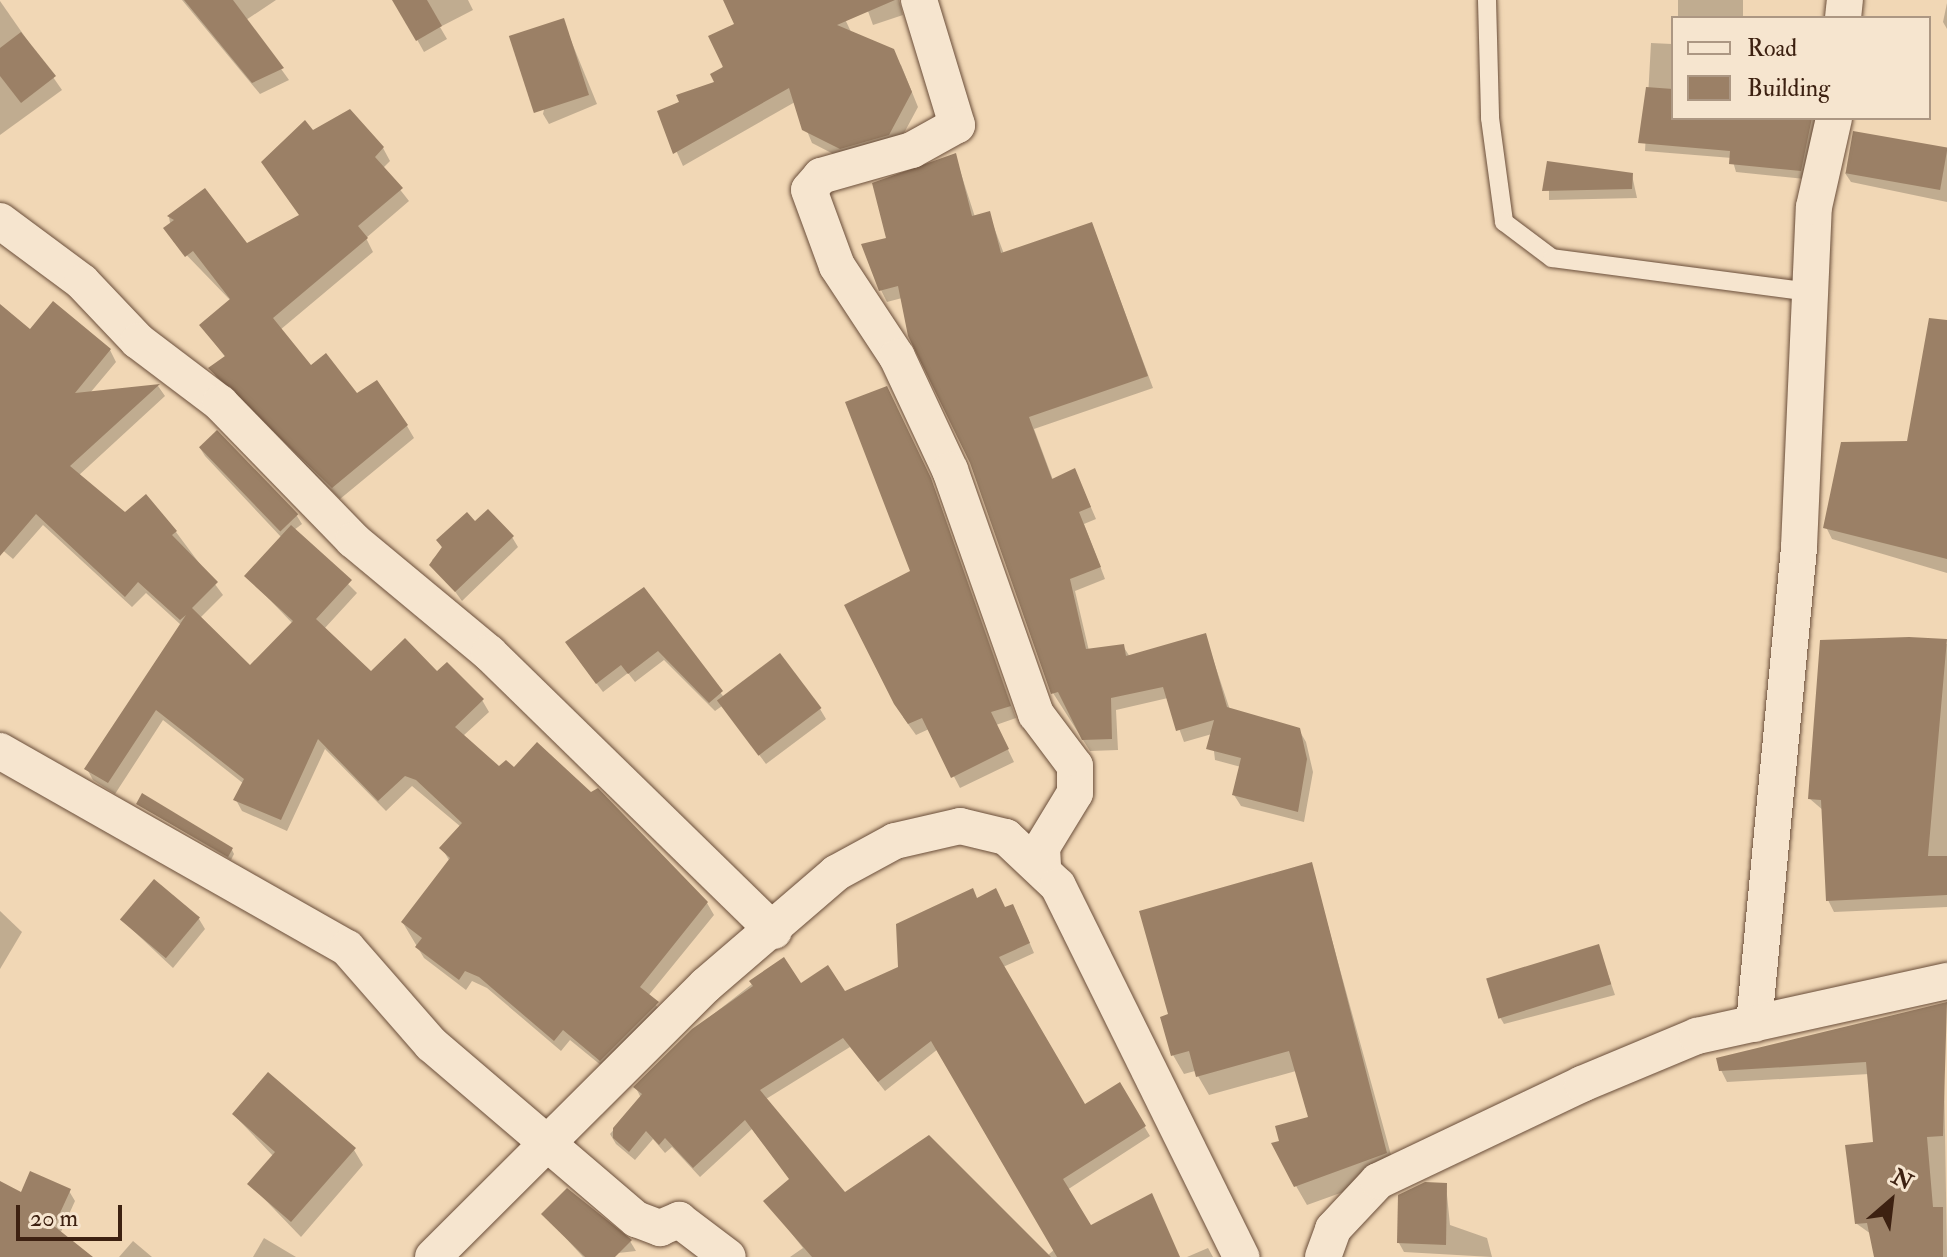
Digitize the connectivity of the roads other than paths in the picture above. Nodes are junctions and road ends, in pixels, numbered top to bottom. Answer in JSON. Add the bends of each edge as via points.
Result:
{"nodes":[{"id":1,"x":919,"y":0,"type":"edge"},
{"id":2,"x":1487,"y":0,"type":"edge"},
{"id":3,"x":1834,"y":120,"type":"edge"},
{"id":4,"x":0,"y":221,"type":"edge"},
{"id":5,"x":1811,"y":292,"type":"junction"},
{"id":6,"x":0,"y":751,"type":"edge"},
{"id":7,"x":1043,"y":868,"type":"junction"},
{"id":8,"x":774,"y":931,"type":"junction"},
{"id":9,"x":1947,"y":981,"type":"edge"},
{"id":10,"x":1754,"y":1024,"type":"junction"},
{"id":11,"x":551,"y":1140,"type":"junction"},
{"id":12,"x":433,"y":1257,"type":"edge"},
{"id":13,"x":728,"y":1257,"type":"edge"},
{"id":14,"x":1241,"y":1257,"type":"edge"},
{"id":15,"x":1323,"y":1257,"type":"edge"}],
"edges":[{"from":1,"to":7,"type":"street","via":[[957,125],[912,150],[821,176],[809,190],[837,266],[897,357],[950,470],[1036,714],[1075,766],[1075,793],[1042,847]]},
{"from":2,"to":5,"type":"lane","via":[[1490,118],[1504,222],[1552,258]]},
{"from":3,"to":5,"type":"street","via":[[1814,207]]},
{"from":4,"to":8,"type":"street","via":[[82,282],[138,341],[220,403],[353,540],[489,653]]},
{"from":5,"to":10,"type":"street","via":[[1799,547]]},
{"from":6,"to":11,"type":"street","via":[[347,948],[431,1044]]},
{"from":7,"to":8,"type":"street","via":[[1006,837],[960,826],[934,829],[867,854]]},
{"from":7,"to":14,"type":"street"},
{"from":8,"to":11,"type":"street","via":[[714,979]]},
{"from":9,"to":10,"type":"street"},
{"from":10,"to":15,"type":"street","via":[[1697,1036],[1582,1084],[1378,1181],[1333,1229]]},
{"from":11,"to":12,"type":"street"},
{"from":11,"to":13,"type":"street","via":[[636,1219],[660,1228],[679,1220]]}]}
